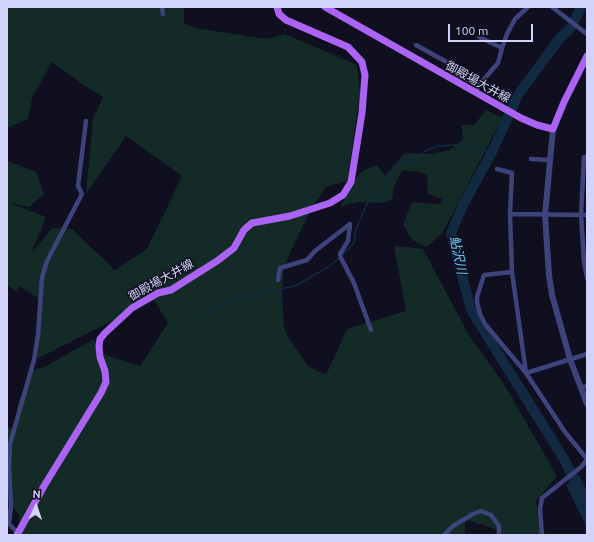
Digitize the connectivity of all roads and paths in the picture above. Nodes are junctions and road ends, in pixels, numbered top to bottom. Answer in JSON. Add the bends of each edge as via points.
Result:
{"nodes":[{"id":1,"x":162,"y":7,"type":"edge"},
{"id":2,"x":277,"y":7,"type":"edge"},
{"id":3,"x":325,"y":7,"type":"edge"},
{"id":4,"x":528,"y":7,"type":"edge"},
{"id":5,"x":552,"y":7,"type":"edge"},
{"id":6,"x":163,"y":14,"type":"dead end"},
{"id":7,"x":585,"y":33,"type":"edge"},
{"id":8,"x":479,"y":37,"type":"dead end"},
{"id":9,"x":416,"y":45,"type":"dead end"},
{"id":10,"x":502,"y":48,"type":"junction"},
{"id":11,"x":587,"y":56,"type":"edge"},
{"id":12,"x":478,"y":85,"type":"junction"},
{"id":13,"x":475,"y":93,"type":"junction"},
{"id":14,"x":86,"y":121,"type":"dead end"},
{"id":15,"x":553,"y":129,"type":"junction"},
{"id":16,"x":587,"y":157,"type":"edge"},
{"id":17,"x":531,"y":158,"type":"dead end"},
{"id":18,"x":550,"y":160,"type":"junction"},
{"id":19,"x":497,"y":169,"type":"dead end"},
{"id":20,"x":510,"y":214,"type":"junction"},
{"id":21,"x":545,"y":215,"type":"junction"},
{"id":22,"x":581,"y":215,"type":"junction"},
{"id":23,"x":587,"y":215,"type":"edge"},
{"id":24,"x":512,"y":272,"type":"junction"},
{"id":25,"x":587,"y":278,"type":"edge"},
{"id":26,"x":278,"y":280,"type":"dead end"},
{"id":27,"x":371,"y":330,"type":"dead end"},
{"id":28,"x":587,"y":354,"type":"edge"},
{"id":29,"x":570,"y":360,"type":"junction"},
{"id":30,"x":526,"y":373,"type":"junction"},
{"id":31,"x":587,"y":386,"type":"edge"},
{"id":32,"x":580,"y":388,"type":"junction"},
{"id":33,"x":587,"y":404,"type":"edge"},
{"id":34,"x":587,"y":459,"type":"edge"},
{"id":35,"x":17,"y":534,"type":"edge"},
{"id":36,"x":444,"y":535,"type":"edge"},
{"id":37,"x":499,"y":535,"type":"edge"},
{"id":38,"x":542,"y":535,"type":"edge"}],
"edges":[{"from":1,"to":6,"type":"street"},
{"from":2,"to":35,"type":"main road","name":"御殿場大井線","via":[[278,14],[286,20],[348,47],[362,62],[365,75],[362,113],[351,182],[343,195],[330,203],[290,216],[252,223],[244,230],[234,248],[218,261],[171,290],[158,293],[132,308],[105,333],[100,339],[99,346],[106,382]]},
{"from":3,"to":13,"type":"main road","name":"御殿場大井線"},
{"from":4,"to":10,"type":"street","via":[[515,19],[506,34]]},
{"from":5,"to":7,"type":"street"},
{"from":8,"to":10,"type":"street"},
{"from":9,"to":12,"type":"street","via":[[452,65],[458,75]]},
{"from":10,"to":12,"type":"street","via":[[498,63]]},
{"from":11,"to":15,"type":"main road"},
{"from":12,"to":13,"type":"street"},
{"from":13,"to":15,"type":"main road","name":"御殿場大井線","via":[[538,126]]},
{"from":14,"to":35,"type":"street","via":[[78,186],[82,194],[47,261],[42,278],[34,360],[10,444],[9,524]]},
{"from":15,"to":18,"type":"street"},
{"from":16,"to":22,"type":"street","via":[[584,158]]},
{"from":17,"to":18,"type":"street"},
{"from":18,"to":21,"type":"street"},
{"from":19,"to":20,"type":"street","via":[[512,173]]},
{"from":20,"to":21,"type":"street"},
{"from":20,"to":24,"type":"street"},
{"from":21,"to":22,"type":"street"},
{"from":21,"to":29,"type":"street","via":[[552,295]]},
{"from":22,"to":23,"type":"street"},
{"from":22,"to":25,"type":"street"},
{"from":24,"to":30,"type":"street"},
{"from":24,"to":30,"type":"street","via":[[484,275],[477,302],[485,324]]},
{"from":26,"to":27,"type":"street","via":[[280,268],[307,260],[350,224],[348,241],[340,254],[354,283]]},
{"from":28,"to":29,"type":"street"},
{"from":29,"to":30,"type":"street"},
{"from":29,"to":32,"type":"street"},
{"from":30,"to":34,"type":"street","via":[[565,432]]},
{"from":31,"to":32,"type":"street"},
{"from":32,"to":33,"type":"street"},
{"from":34,"to":38,"type":"street","via":[[542,498]]},
{"from":36,"to":37,"type":"street","via":[[453,526],[481,511],[491,515],[499,526]]}]}
